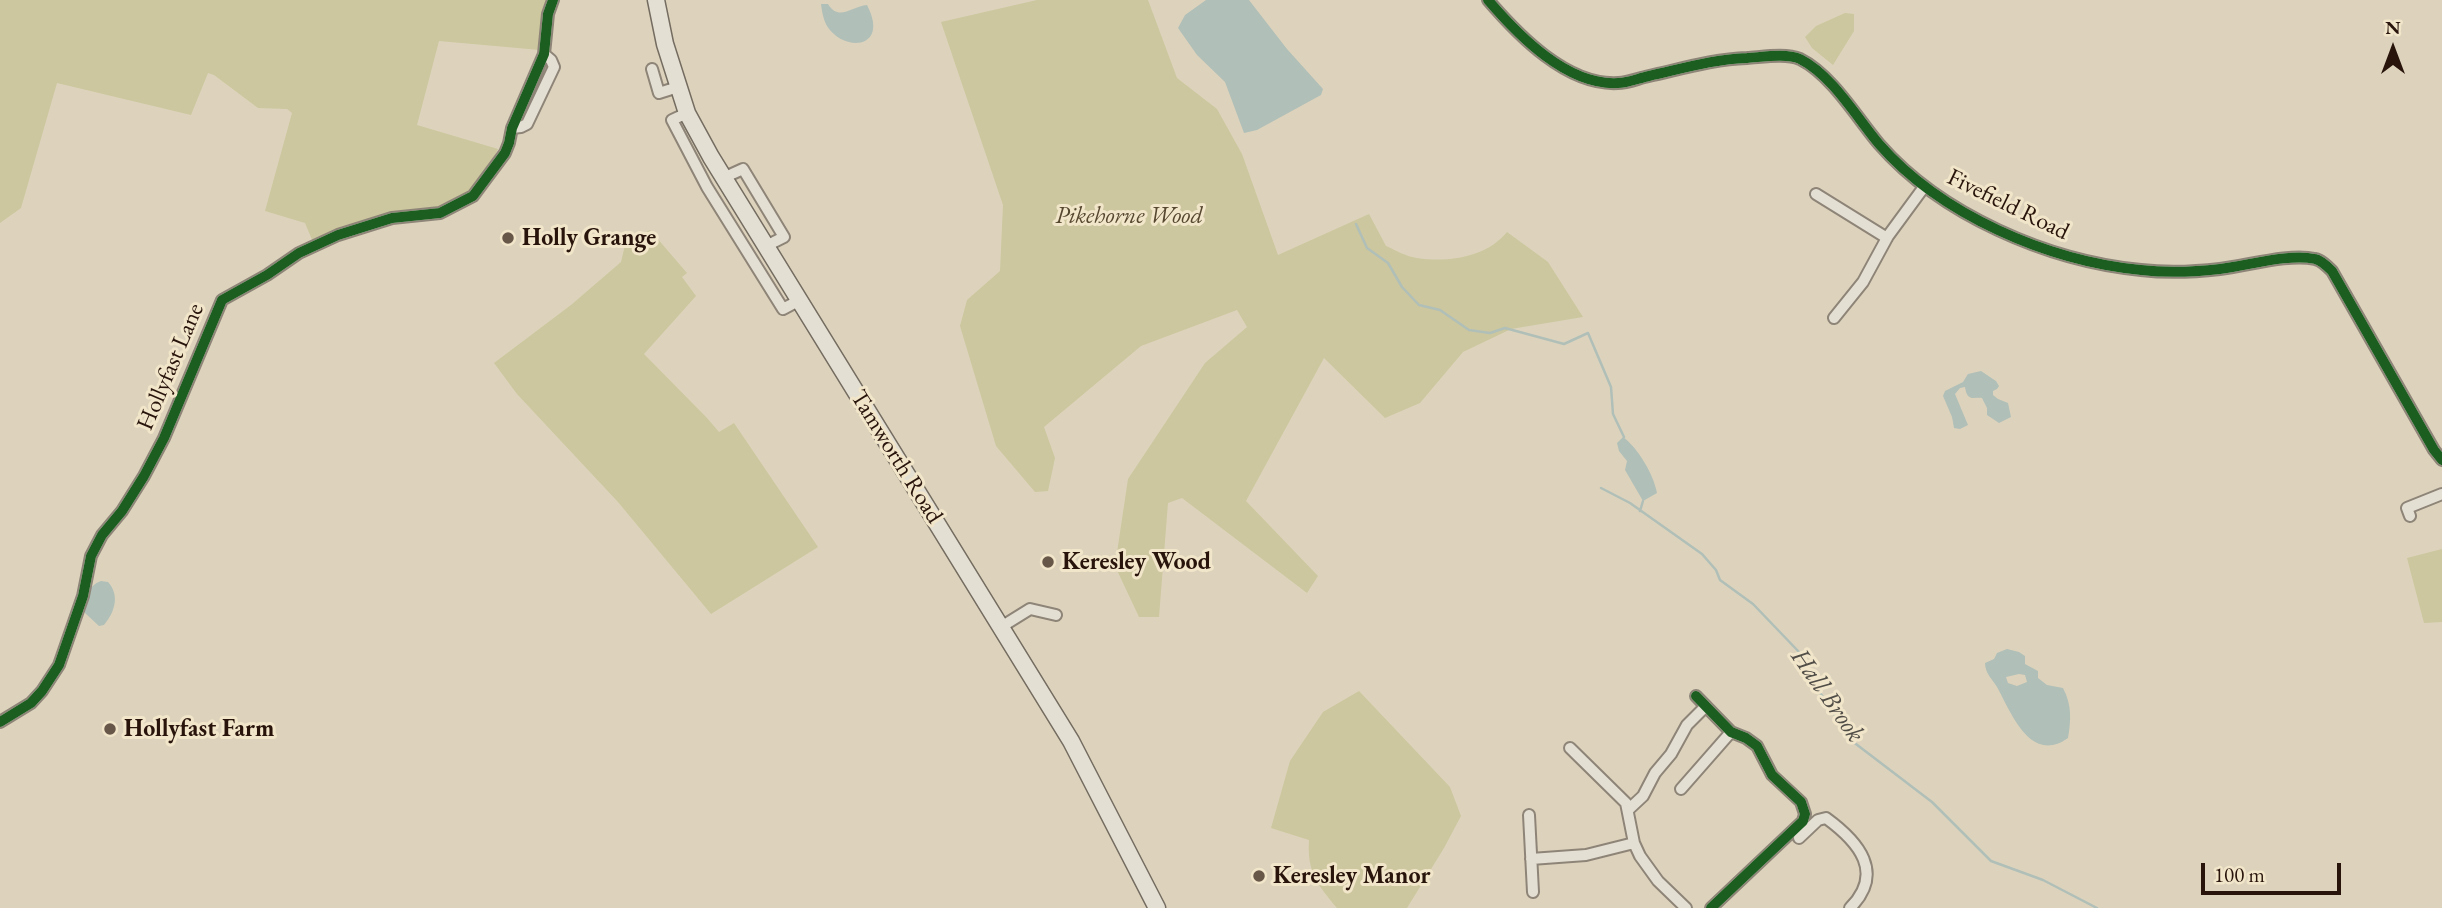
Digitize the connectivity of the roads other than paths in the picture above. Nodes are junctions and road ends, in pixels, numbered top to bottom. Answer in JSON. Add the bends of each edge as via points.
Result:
{"nodes":[{"id":1,"x":553,"y":0,"type":"edge"},
{"id":2,"x":656,"y":0,"type":"edge"},
{"id":3,"x":1488,"y":0,"type":"edge"},
{"id":4,"x":652,"y":69,"type":"dead end"},
{"id":5,"x":678,"y":87,"type":"junction"},
{"id":6,"x":687,"y":113,"type":"junction"},
{"id":7,"x":1924,"y":187,"type":"junction"},
{"id":8,"x":1816,"y":194,"type":"dead end"},
{"id":9,"x":1887,"y":238,"type":"junction"},
{"id":10,"x":799,"y":301,"type":"junction"},
{"id":11,"x":1834,"y":318,"type":"dead end"},
{"id":12,"x":2442,"y":460,"type":"edge"},
{"id":13,"x":2442,"y":494,"type":"edge"},
{"id":14,"x":2410,"y":516,"type":"dead end"},
{"id":15,"x":1056,"y":615,"type":"dead end"},
{"id":16,"x":1001,"y":627,"type":"junction"},
{"id":17,"x":1696,"y":696,"type":"dead end"},
{"id":18,"x":1706,"y":706,"type":"junction"},
{"id":19,"x":0,"y":722,"type":"edge"},
{"id":20,"x":1731,"y":732,"type":"junction"},
{"id":21,"x":1570,"y":748,"type":"dead end"},
{"id":22,"x":1682,"y":789,"type":"dead end"},
{"id":23,"x":1628,"y":810,"type":"junction"},
{"id":24,"x":1529,"y":815,"type":"dead end"},
{"id":25,"x":1799,"y":838,"type":"dead end"},
{"id":26,"x":1634,"y":843,"type":"junction"},
{"id":27,"x":1531,"y":859,"type":"junction"},
{"id":28,"x":1533,"y":892,"type":"dead end"},
{"id":29,"x":1713,"y":907,"type":"edge"},
{"id":30,"x":1157,"y":908,"type":"edge"},
{"id":31,"x":1686,"y":908,"type":"edge"},
{"id":32,"x":1850,"y":908,"type":"edge"}],
"edges":[{"from":1,"to":19,"type":"street","name":"Hollyfast Lane","via":[[544,54],[505,153],[473,196],[440,213],[392,218],[338,235],[222,300],[164,438],[91,556],[83,596],[59,664],[30,703]]},
{"from":2,"to":5,"type":"main road","name":"Tamworth Road"},
{"from":3,"to":7,"type":"street","name":"Fivefield Road","via":[[1543,54],[1596,81],[1618,83],[1732,58],[1798,58],[1839,94]]},
{"from":4,"to":5,"type":"street","via":[[661,97]]},
{"from":5,"to":6,"type":"main road","name":"Tamworth Road"},
{"from":6,"to":10,"type":"main road","name":"Tamworth Road"},
{"from":6,"to":10,"type":"street","via":[[673,120],[707,187],[783,309]]},
{"from":7,"to":9,"type":"street"},
{"from":7,"to":12,"type":"street","name":"Fivefield Road","via":[[2015,237],[2097,265],[2183,271],[2281,259],[2319,260],[2332,271]]},
{"from":8,"to":9,"type":"street"},
{"from":9,"to":11,"type":"street","via":[[1863,282]]},
{"from":10,"to":16,"type":"main road","name":"Tamworth Road"},
{"from":13,"to":14,"type":"street","via":[[2407,509]]},
{"from":15,"to":16,"type":"street","via":[[1030,609]]},
{"from":16,"to":30,"type":"main road","name":"Tamworth Road","via":[[1071,741]]},
{"from":17,"to":18,"type":"street"},
{"from":18,"to":20,"type":"street"},
{"from":18,"to":23,"type":"street","via":[[1687,725],[1643,796]]},
{"from":20,"to":22,"type":"street"},
{"from":20,"to":29,"type":"street","via":[[1758,746],[1772,775],[1801,802],[1805,814],[1803,821]]},
{"from":21,"to":23,"type":"street"},
{"from":23,"to":26,"type":"street"},
{"from":24,"to":27,"type":"street"},
{"from":25,"to":32,"type":"street","via":[[1826,818],[1858,849],[1868,869],[1867,880]]},
{"from":26,"to":27,"type":"street","via":[[1586,855]]},
{"from":26,"to":31,"type":"street","via":[[1649,870]]},
{"from":27,"to":28,"type":"street"}]}
